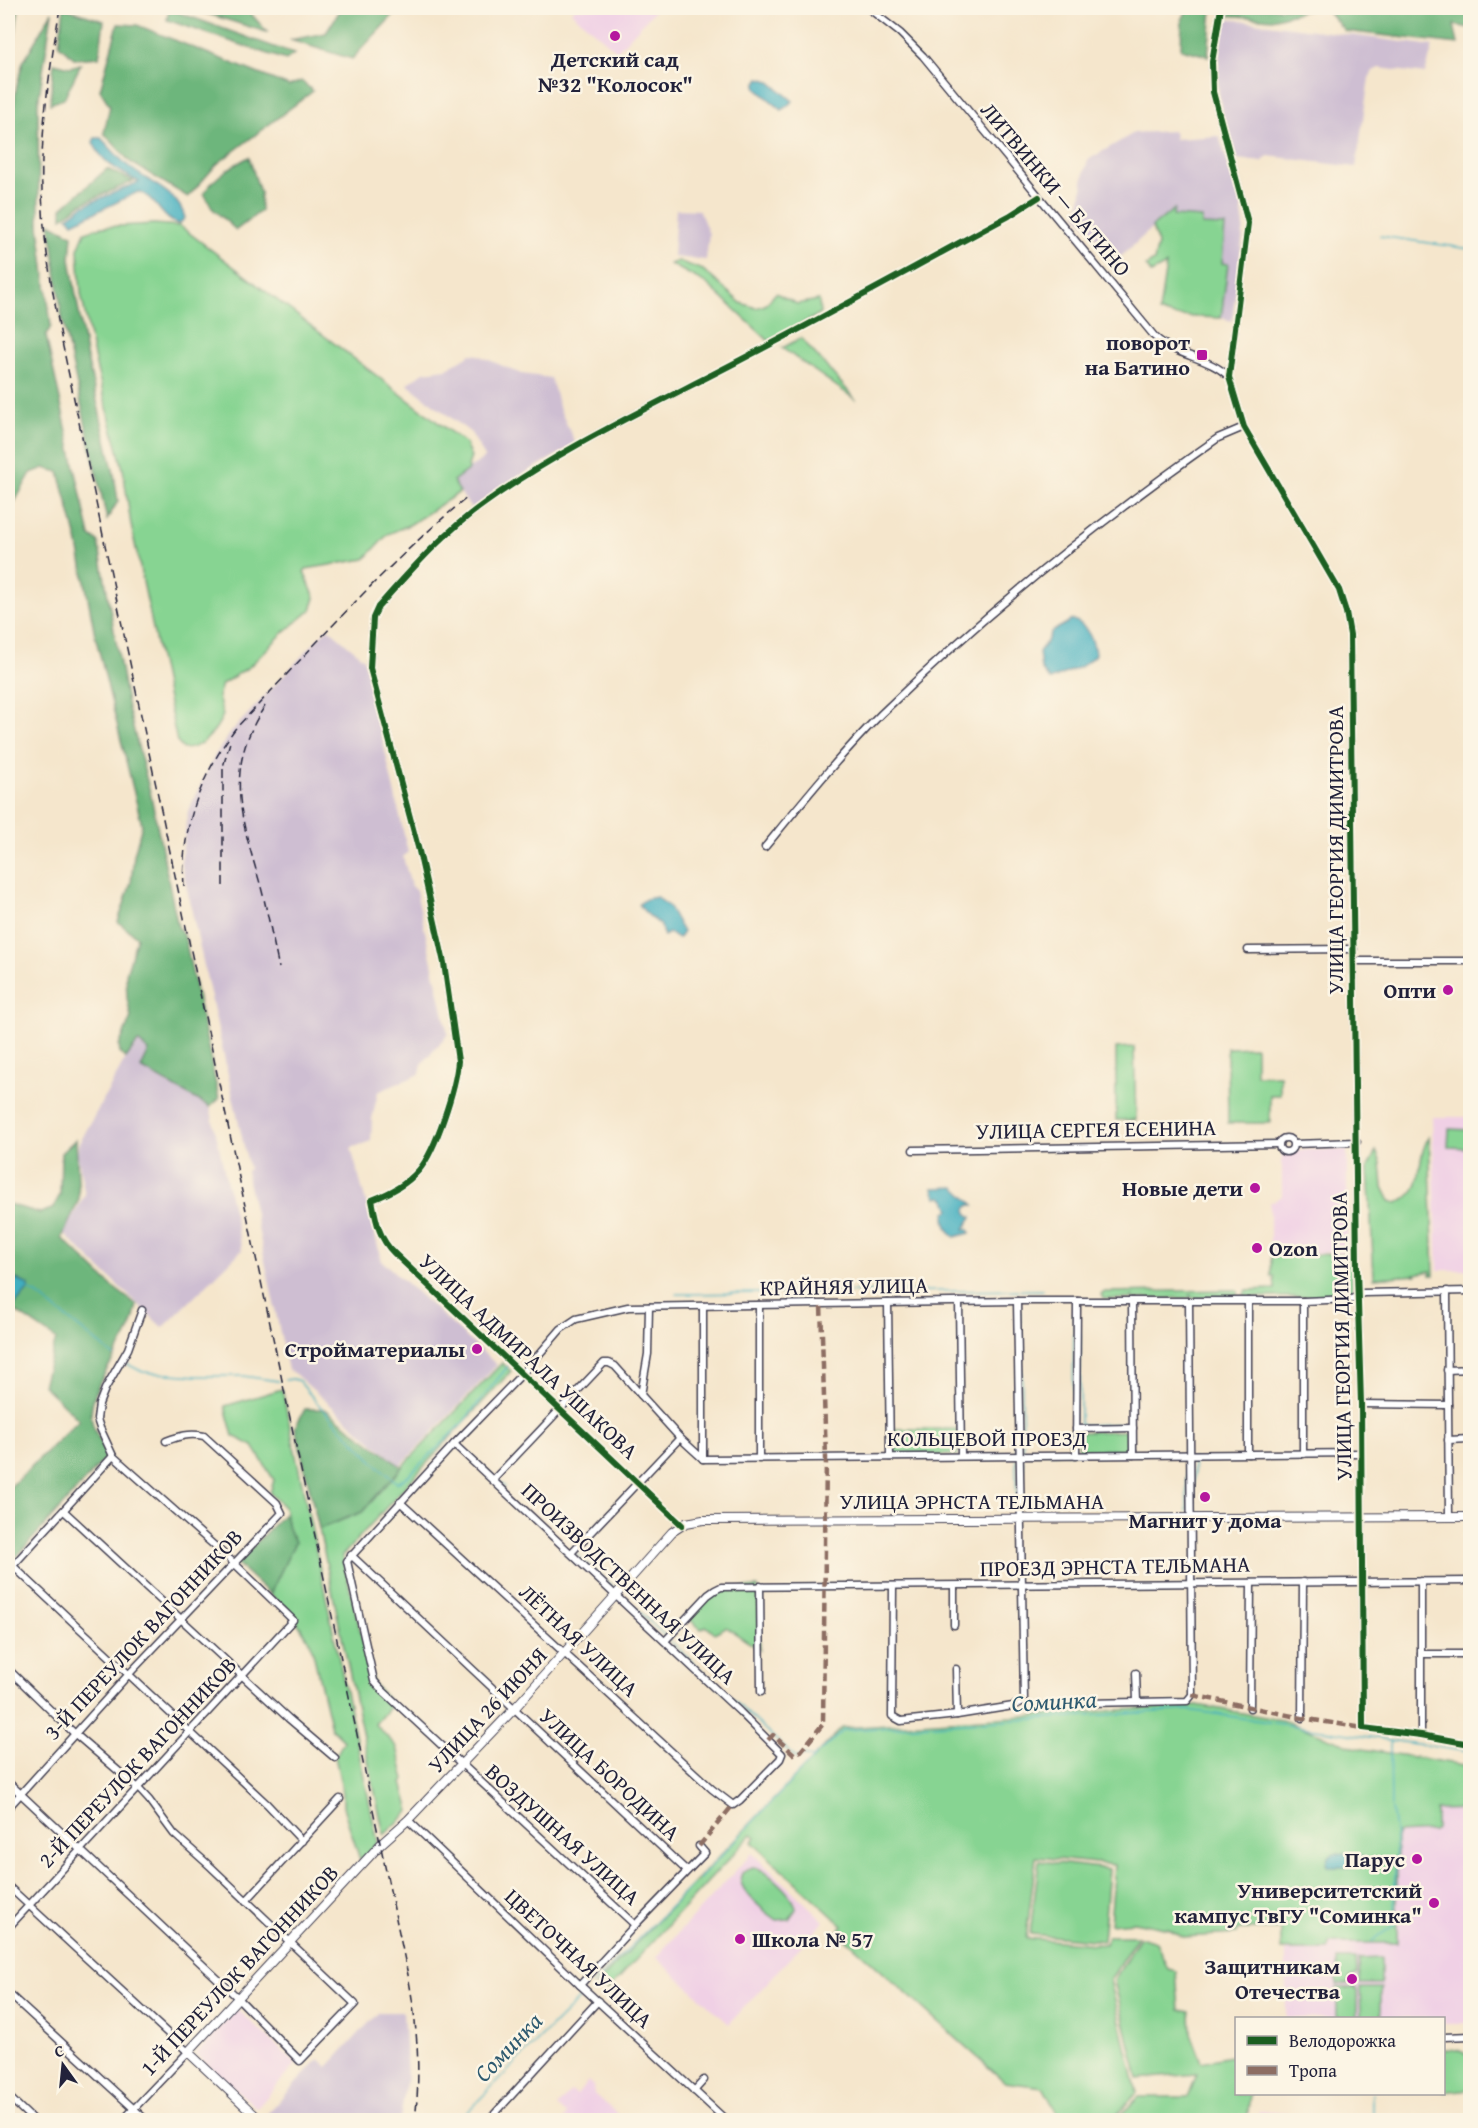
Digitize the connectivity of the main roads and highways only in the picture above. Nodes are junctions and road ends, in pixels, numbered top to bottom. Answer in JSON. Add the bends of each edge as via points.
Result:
{"nodes":[{"id":1,"x":1470,"y":1517,"type":"edge"},
{"id":2,"x":616,"y":1596,"type":"joint"},
{"id":3,"x":381,"y":1844,"type":"joint"},
{"id":4,"x":260,"y":2121,"type":"edge"}],
"edges":[{"from":1,"to":2,"type":"main road","name":"УЛИЦА ЭРНСТА ТЕЛЬМАНА","via":[[701,1520],[672,1532]]},
{"from":2,"to":3,"type":"main road","name":"УЛИЦА 26 ИЮНЯ","via":[[461,1765]]},
{"from":3,"to":4,"type":"main road","name":"1-Й ПЕРЕУЛОК ВАГОННИКОВ","via":[[188,2052]]}]}
